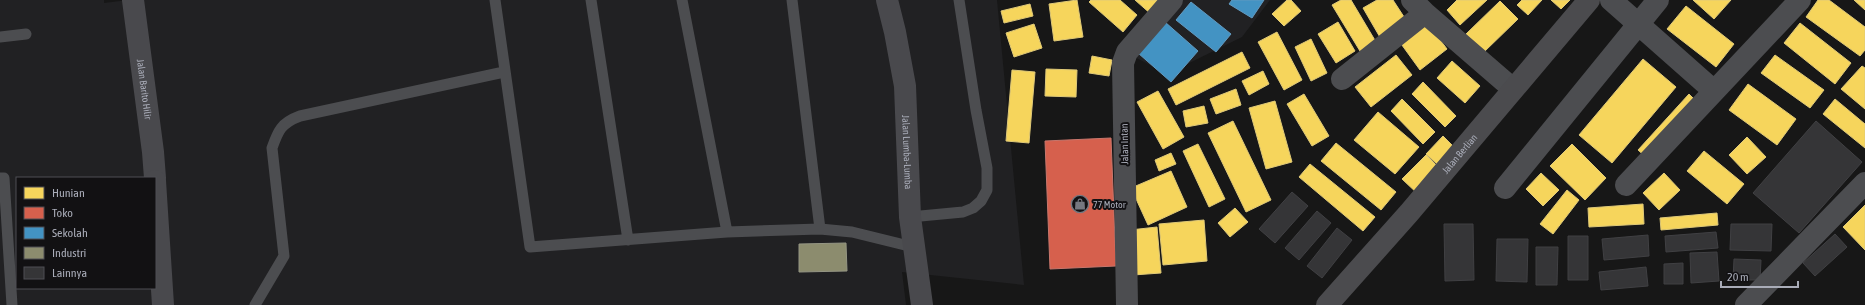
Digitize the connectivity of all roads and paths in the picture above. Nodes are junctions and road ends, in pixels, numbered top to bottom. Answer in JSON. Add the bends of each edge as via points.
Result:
{"nodes":[{"id":1,"x":133,"y":0,"type":"edge"},
{"id":2,"x":494,"y":0,"type":"edge"},
{"id":3,"x":591,"y":0,"type":"edge"},
{"id":4,"x":682,"y":0,"type":"edge"},
{"id":5,"x":792,"y":0,"type":"edge"},
{"id":6,"x":887,"y":0,"type":"edge"},
{"id":7,"x":959,"y":0,"type":"edge"},
{"id":8,"x":1172,"y":0,"type":"edge"},
{"id":9,"x":1590,"y":0,"type":"edge"},
{"id":10,"x":1611,"y":0,"type":"edge"},
{"id":11,"x":1658,"y":0,"type":"edge"},
{"id":12,"x":1800,"y":0,"type":"edge"},
{"id":13,"x":1418,"y":7,"type":"edge"},
{"id":14,"x":1638,"y":24,"type":"junction"},
{"id":15,"x":26,"y":34,"type":"dead end"},
{"id":16,"x":0,"y":37,"type":"edge"},
{"id":17,"x":504,"y":72,"type":"junction"},
{"id":18,"x":1342,"y":80,"type":"dead end"},
{"id":19,"x":1513,"y":89,"type":"junction"},
{"id":20,"x":1714,"y":91,"type":"junction"},
{"id":21,"x":155,"y":177,"type":"edge"},
{"id":22,"x":0,"y":178,"type":"edge"},
{"id":23,"x":1865,"y":183,"type":"edge"},
{"id":24,"x":1626,"y":185,"type":"dead end"},
{"id":25,"x":1505,"y":188,"type":"dead end"},
{"id":26,"x":156,"y":195,"type":"edge"},
{"id":27,"x":910,"y":217,"type":"junction"},
{"id":28,"x":820,"y":229,"type":"junction"},
{"id":29,"x":727,"y":232,"type":"junction"},
{"id":30,"x":628,"y":240,"type":"junction"},
{"id":31,"x":913,"y":246,"type":"junction"},
{"id":32,"x":12,"y":305,"type":"edge"},
{"id":33,"x":163,"y":305,"type":"edge"},
{"id":34,"x":255,"y":305,"type":"edge"},
{"id":35,"x":922,"y":305,"type":"edge"},
{"id":36,"x":1127,"y":305,"type":"edge"},
{"id":37,"x":1327,"y":305,"type":"edge"},
{"id":38,"x":1746,"y":305,"type":"edge"}],
"edges":[{"from":1,"to":21,"type":"highway","name":"Jalan Barito Hilir"},
{"from":2,"to":17,"type":"lane"},
{"from":3,"to":30,"type":"lane"},
{"from":4,"to":29,"type":"lane"},
{"from":5,"to":28,"type":"lane"},
{"from":6,"to":27,"type":"highway","name":"Jalan Lumba-Lumba","via":[[905,86]]},
{"from":7,"to":27,"type":"lane","via":[[987,168],[987,190],[981,201],[963,212]]},
{"from":8,"to":36,"type":"street","name":"Jalan Intan","via":[[1127,52],[1123,63]]},
{"from":9,"to":19,"type":"street","name":"Jalan Berlian"},
{"from":10,"to":14,"type":"street"},
{"from":11,"to":14,"type":"street"},
{"from":12,"to":20,"type":"street"},
{"from":13,"to":18,"type":"street"},
{"from":13,"to":19,"type":"street"},
{"from":14,"to":20,"type":"street"},
{"from":14,"to":25,"type":"street"},
{"from":15,"to":16,"type":"lane"},
{"from":17,"to":30,"type":"lane","via":[[530,248]]},
{"from":17,"to":34,"type":"lane","via":[[300,116],[288,121],[278,132],[272,148],[284,256]]},
{"from":19,"to":37,"type":"street","name":"Jalan Berlian","via":[[1409,213]]},
{"from":20,"to":24,"type":"street"},
{"from":22,"to":32,"type":"lane","via":[[4,178]]},
{"from":23,"to":38,"type":"street"},
{"from":26,"to":33,"type":"highway","name":"Jalan Barito Hilir"},
{"from":27,"to":31,"type":"highway","name":"Jalan Lumba-Lumba"},
{"from":28,"to":29,"type":"lane"},
{"from":28,"to":31,"type":"lane","via":[[852,232]]},
{"from":29,"to":30,"type":"lane"},
{"from":31,"to":35,"type":"highway","name":"Jalan Lumba-Lumba"}]}
